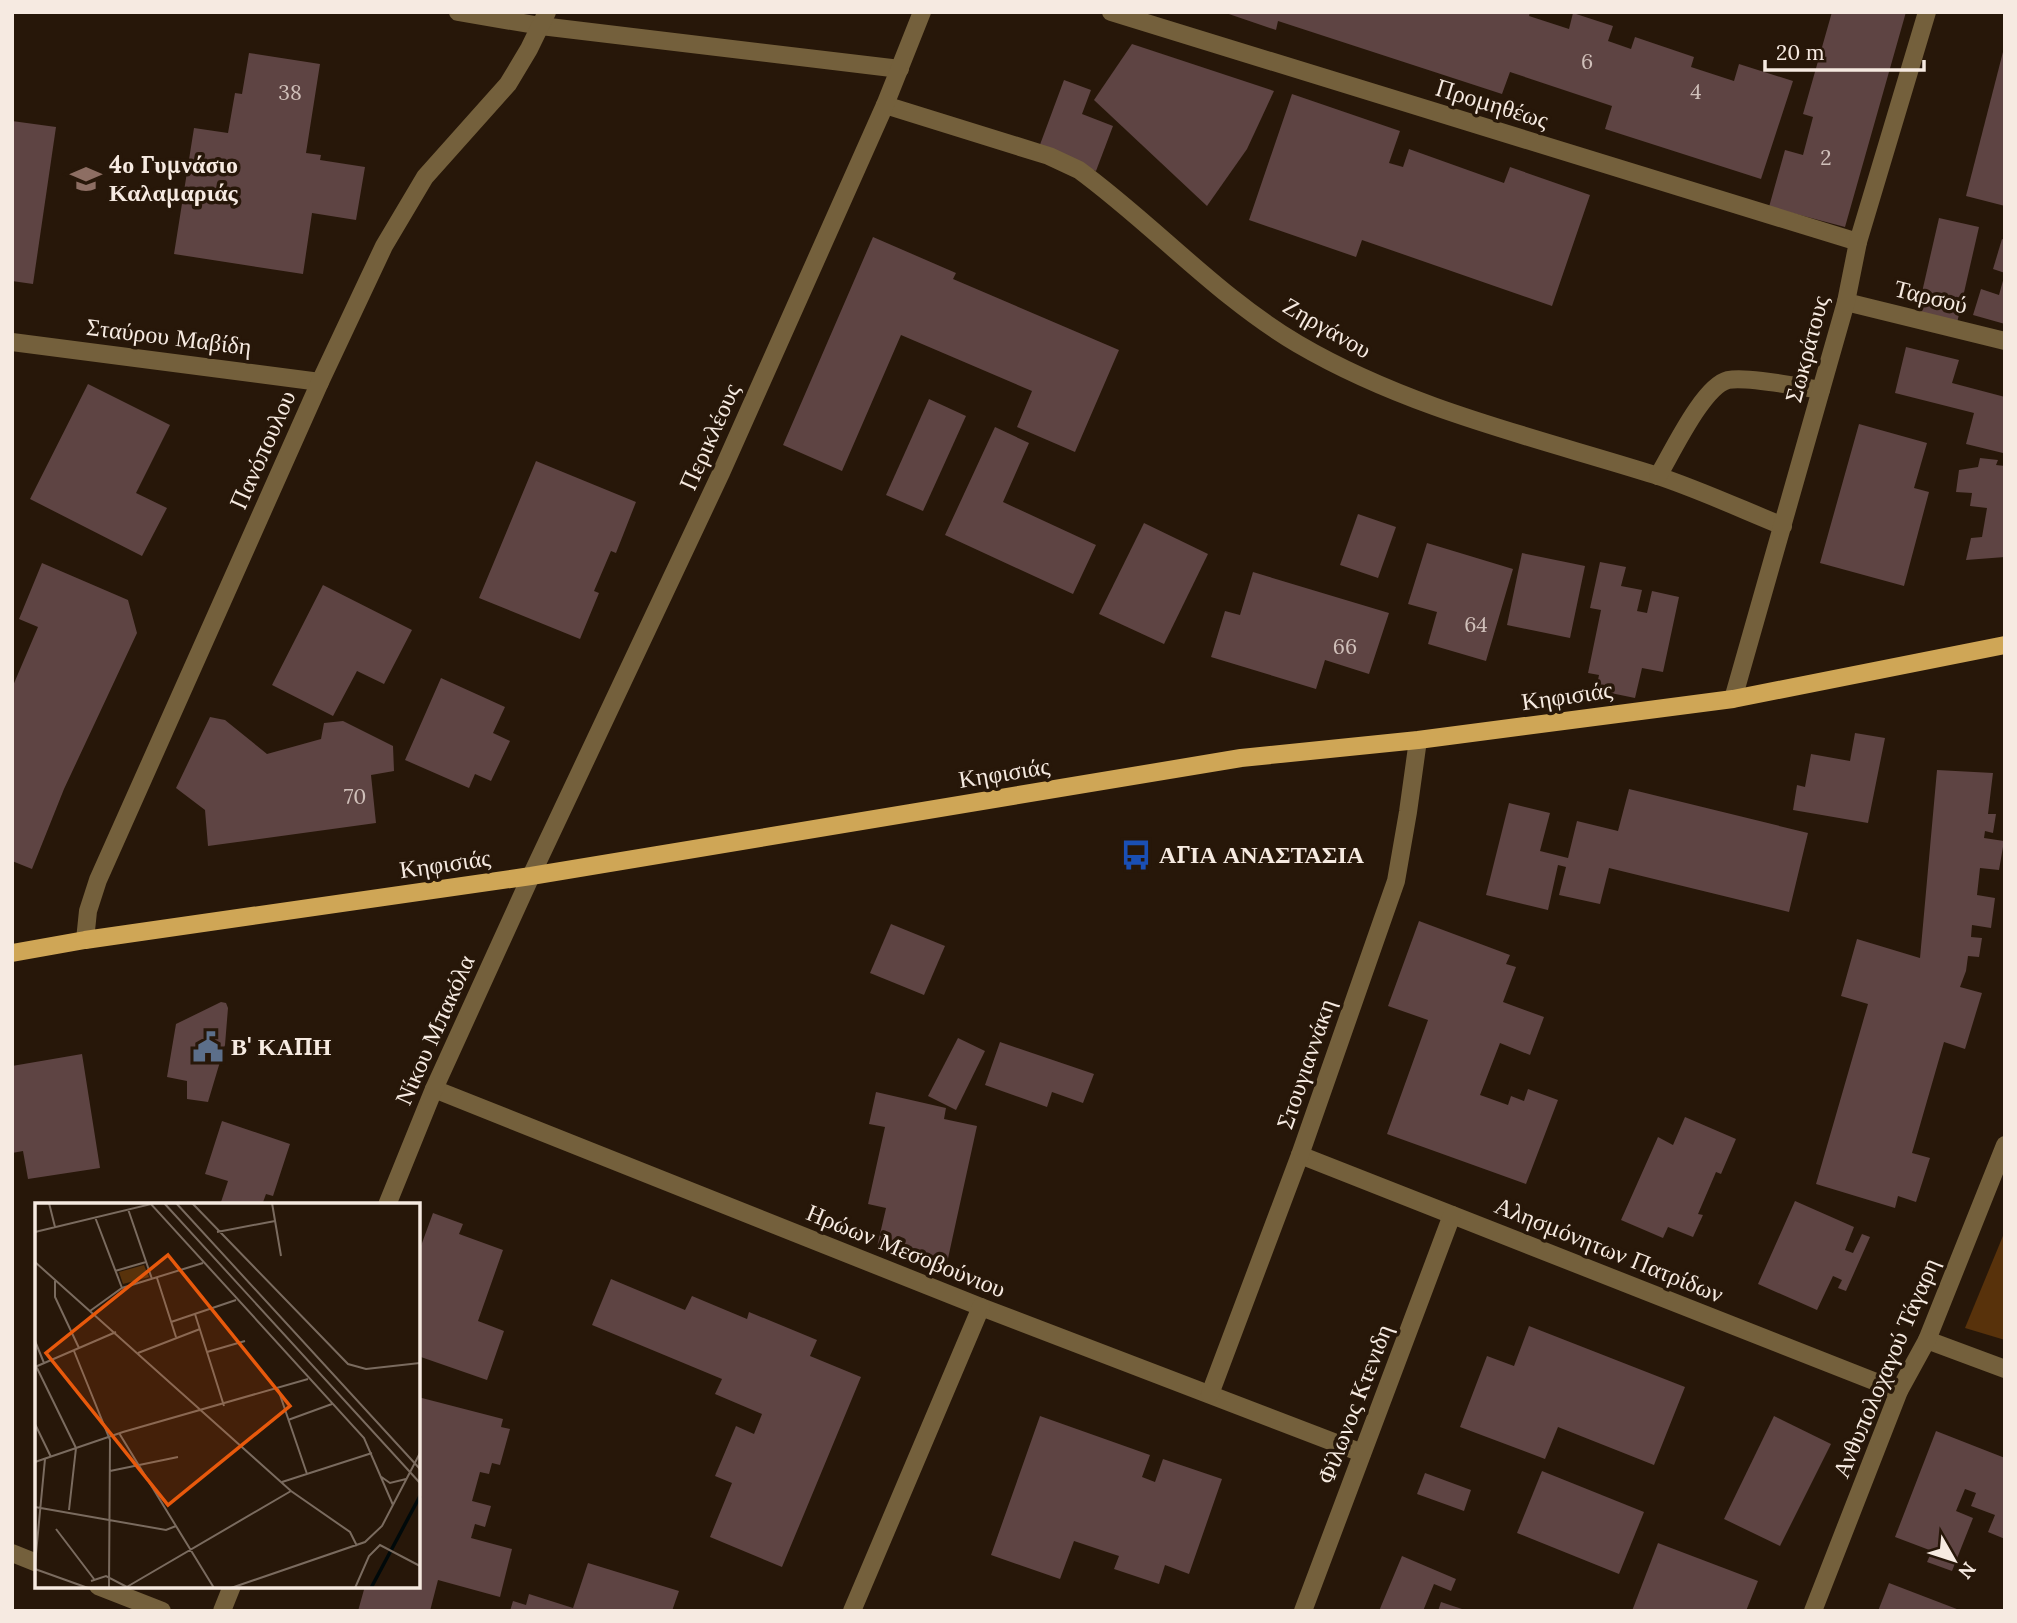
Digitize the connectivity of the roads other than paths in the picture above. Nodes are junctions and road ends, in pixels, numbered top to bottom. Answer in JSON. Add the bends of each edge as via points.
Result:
{"nodes":[{"id":1,"x":458,"y":12,"type":"edge"},
{"id":2,"x":922,"y":12,"type":"edge"},
{"id":3,"x":1111,"y":12,"type":"edge"},
{"id":4,"x":1927,"y":12,"type":"edge"},
{"id":5,"x":544,"y":19,"type":"edge"},
{"id":6,"x":900,"y":69,"type":"junction"},
{"id":7,"x":885,"y":105,"type":"junction"},
{"id":8,"x":1858,"y":242,"type":"junction"},
{"id":9,"x":1846,"y":302,"type":"junction"},
{"id":10,"x":2005,"y":341,"type":"edge"},
{"id":11,"x":12,"y":342,"type":"edge"},
{"id":12,"x":320,"y":382,"type":"junction"},
{"id":13,"x":1821,"y":390,"type":"junction"},
{"id":14,"x":1658,"y":476,"type":"junction"},
{"id":15,"x":1783,"y":526,"type":"junction"},
{"id":16,"x":2005,"y":645,"type":"edge"},
{"id":17,"x":1733,"y":699,"type":"junction"},
{"id":18,"x":1418,"y":740,"type":"junction"},
{"id":19,"x":531,"y":876,"type":"junction"},
{"id":20,"x":85,"y":940,"type":"junction"},
{"id":21,"x":12,"y":953,"type":"edge"},
{"id":22,"x":434,"y":1089,"type":"junction"},
{"id":23,"x":2005,"y":1145,"type":"edge"},
{"id":24,"x":1300,"y":1155,"type":"junction"},
{"id":25,"x":388,"y":1203,"type":"edge"},
{"id":26,"x":1452,"y":1214,"type":"junction"},
{"id":27,"x":981,"y":1307,"type":"junction"},
{"id":28,"x":1927,"y":1340,"type":"junction"},
{"id":29,"x":2005,"y":1369,"type":"edge"},
{"id":30,"x":1899,"y":1391,"type":"junction"},
{"id":31,"x":1210,"y":1394,"type":"junction"},
{"id":32,"x":1362,"y":1453,"type":"junction"},
{"id":33,"x":12,"y":1553,"type":"edge"},
{"id":34,"x":35,"y":1562,"type":"edge"},
{"id":35,"x":103,"y":1588,"type":"edge"},
{"id":36,"x":231,"y":1588,"type":"edge"},
{"id":37,"x":162,"y":1611,"type":"edge"},
{"id":38,"x":222,"y":1611,"type":"edge"},
{"id":39,"x":852,"y":1611,"type":"edge"},
{"id":40,"x":1303,"y":1611,"type":"edge"},
{"id":41,"x":1814,"y":1611,"type":"edge"}],
"edges":[{"from":1,"to":5,"type":"street"},
{"from":2,"to":6,"type":"street","name":"Περικλέους"},
{"from":3,"to":8,"type":"street","name":"Προμηθέως"},
{"from":4,"to":8,"type":"street","name":"Σωκράτους"},
{"from":5,"to":6,"type":"street"},
{"from":5,"to":12,"type":"street","name":"Πανόπουλου","via":[[508,84],[425,177],[384,246]]},
{"from":6,"to":7,"type":"street","name":"Περικλέους"},
{"from":7,"to":14,"type":"street","name":"Ζηργάνου","via":[[1049,156],[1079,170],[1232,298],[1297,343],[1357,376],[1466,419]]},
{"from":7,"to":19,"type":"street","name":"Περικλέους","via":[[721,473]]},
{"from":8,"to":9,"type":"street","name":"Σωκράτους"},
{"from":9,"to":10,"type":"street","name":"Ταρσού"},
{"from":9,"to":13,"type":"street","name":"Σωκράτους"},
{"from":11,"to":12,"type":"street","name":"Σταύρου Μαβίδη"},
{"from":12,"to":20,"type":"street","name":"Πανόπουλου","via":[[98,880]]},
{"from":13,"to":14,"type":"street","via":[[1743,380],[1728,380],[1714,387]]},
{"from":13,"to":15,"type":"street","name":"Σωκράτους"},
{"from":14,"to":15,"type":"street","name":"Ζηργάνου"},
{"from":15,"to":17,"type":"street","name":"Σωκράτους"},
{"from":16,"to":17,"type":"main road","name":"Κηφισιάς"},
{"from":17,"to":18,"type":"main road","name":"Κηφισιάς"},
{"from":18,"to":19,"type":"main road","name":"Κηφισιάς","via":[[1241,758]]},
{"from":18,"to":24,"type":"street","name":"Στουγιαννάκη","via":[[1395,881]]},
{"from":19,"to":20,"type":"main road","name":"Κηφισιάς"},
{"from":19,"to":22,"type":"street","name":"Νίκου Μπακόλα"},
{"from":20,"to":21,"type":"main road","name":"Κηφισιάς"},
{"from":22,"to":25,"type":"street","name":"Νίκου Μπακόλα"},
{"from":22,"to":27,"type":"street","name":"Ηρώων Μεσοβούνιου"},
{"from":23,"to":28,"type":"street","name":"Ανθυπολοχαγού Τάγαρη"},
{"from":24,"to":26,"type":"street","name":"Αλησμόνητων Πατρίδων"},
{"from":24,"to":31,"type":"street","name":"Στουγιαννάκη"},
{"from":26,"to":30,"type":"street","name":"Αλησμόνητων Πατρίδων"},
{"from":26,"to":32,"type":"street","name":"Φίλωνος Κτενιδη"},
{"from":27,"to":31,"type":"street","name":"Ηρώων Μεσοβούνιου"},
{"from":27,"to":39,"type":"street"},
{"from":28,"to":29,"type":"street"},
{"from":28,"to":30,"type":"street","name":"Ανθυπολοχαγού Τάγαρη"},
{"from":30,"to":41,"type":"street","name":"Ανθυπολοχαγού Τάγαρη"},
{"from":31,"to":32,"type":"street","name":"Ηρώων Μεσοβούνιου"},
{"from":32,"to":40,"type":"street","name":"Φίλωνος Κτενιδη"},
{"from":33,"to":34,"type":"street"},
{"from":35,"to":37,"type":"street"},
{"from":36,"to":38,"type":"street"}]}
